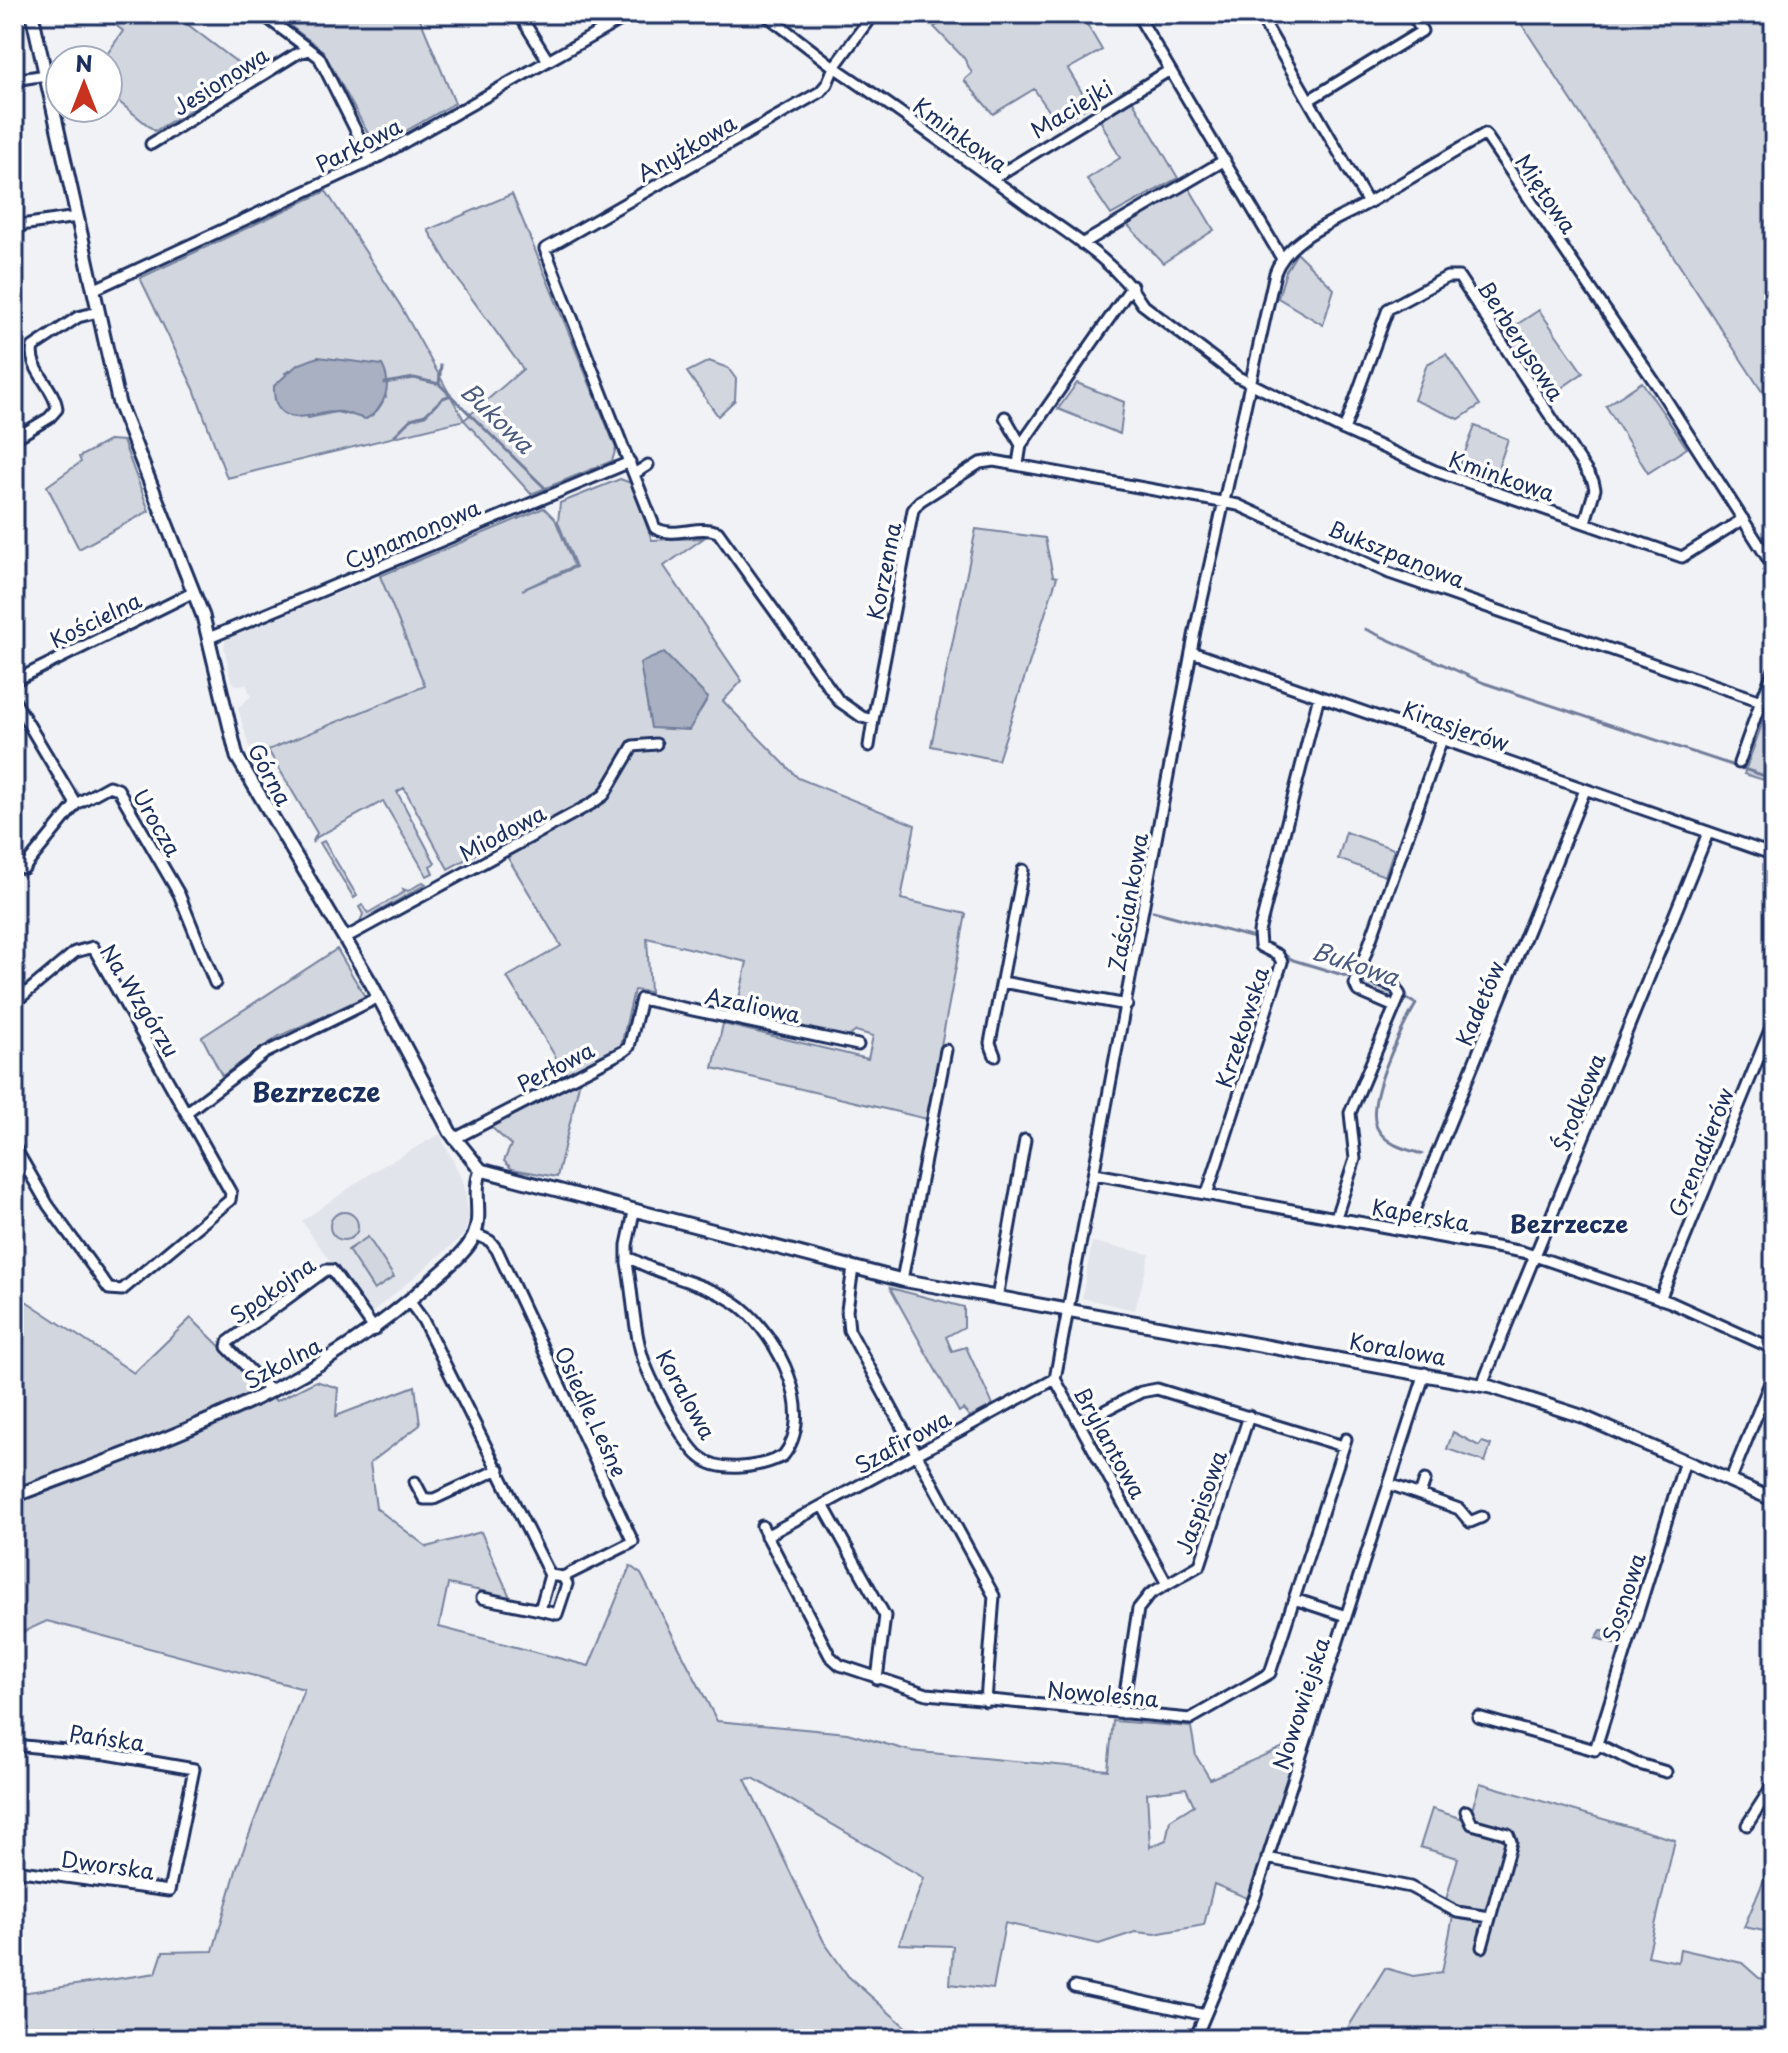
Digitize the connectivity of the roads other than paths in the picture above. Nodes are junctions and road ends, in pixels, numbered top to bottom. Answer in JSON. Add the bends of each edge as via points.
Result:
{"nodes":[{"id":1,"x":32,"y":14,"type":"edge"},
{"id":2,"x":262,"y":14,"type":"edge"},
{"id":3,"x":519,"y":14,"type":"edge"},
{"id":4,"x":765,"y":14,"type":"edge"},
{"id":5,"x":873,"y":14,"type":"edge"},
{"id":6,"x":1137,"y":14,"type":"edge"},
{"id":7,"x":1259,"y":14,"type":"edge"},
{"id":8,"x":1412,"y":14,"type":"edge"},
{"id":9,"x":624,"y":16,"type":"edge"},
{"id":10,"x":309,"y":50,"type":"junction"},
{"id":11,"x":547,"y":59,"type":"junction"},
{"id":12,"x":44,"y":66,"type":"edge"},
{"id":13,"x":834,"y":67,"type":"junction"},
{"id":14,"x":1170,"y":70,"type":"junction"},
{"id":15,"x":44,"y":75,"type":"edge"},
{"id":16,"x":14,"y":80,"type":"edge"},
{"id":17,"x":1309,"y":100,"type":"junction"},
{"id":18,"x":57,"y":124,"type":"edge"},
{"id":19,"x":151,"y":144,"type":"dead end"},
{"id":20,"x":1225,"y":160,"type":"junction"},
{"id":21,"x":371,"y":161,"type":"junction"},
{"id":22,"x":992,"y":179,"type":"junction"},
{"id":23,"x":1368,"y":203,"type":"junction"},
{"id":24,"x":77,"y":217,"type":"junction"},
{"id":25,"x":14,"y":226,"type":"edge"},
{"id":26,"x":1082,"y":244,"type":"junction"},
{"id":27,"x":1281,"y":257,"type":"junction"},
{"id":28,"x":1132,"y":286,"type":"junction"},
{"id":29,"x":93,"y":290,"type":"junction"},
{"id":30,"x":98,"y":312,"type":"junction"},
{"id":31,"x":1251,"y":382,"type":"junction"},
{"id":32,"x":1005,"y":417,"type":"dead end"},
{"id":33,"x":1344,"y":430,"type":"junction"},
{"id":34,"x":14,"y":439,"type":"edge"},
{"id":35,"x":1021,"y":445,"type":"junction"},
{"id":36,"x":630,"y":462,"type":"junction"},
{"id":37,"x":980,"y":463,"type":"joint"},
{"id":38,"x":1018,"y":464,"type":"junction"},
{"id":39,"x":648,"y":465,"type":"dead end"},
{"id":40,"x":634,"y":474,"type":"junction"},
{"id":41,"x":1223,"y":500,"type":"junction"},
{"id":42,"x":1743,"y":519,"type":"junction"},
{"id":43,"x":1585,"y":522,"type":"junction"},
{"id":44,"x":1774,"y":568,"type":"edge"},
{"id":45,"x":194,"y":592,"type":"junction"},
{"id":46,"x":209,"y":638,"type":"junction"},
{"id":47,"x":1192,"y":652,"type":"junction"},
{"id":48,"x":1774,"y":670,"type":"edge"},
{"id":49,"x":14,"y":681,"type":"edge"},
{"id":50,"x":1319,"y":696,"type":"junction"},
{"id":51,"x":14,"y":700,"type":"edge"},
{"id":52,"x":1761,"y":701,"type":"junction"},
{"id":53,"x":873,"y":720,"type":"junction"},
{"id":54,"x":1442,"y":739,"type":"junction"},
{"id":55,"x":656,"y":744,"type":"dead end"},
{"id":56,"x":869,"y":746,"type":"dead end"},
{"id":57,"x":1739,"y":763,"type":"dead end"},
{"id":58,"x":1585,"y":790,"type":"junction"},
{"id":59,"x":76,"y":804,"type":"junction"},
{"id":60,"x":1708,"y":833,"type":"junction"},
{"id":61,"x":1774,"y":855,"type":"edge"},
{"id":62,"x":14,"y":866,"type":"edge"},
{"id":63,"x":1023,"y":870,"type":"dead end"},
{"id":64,"x":345,"y":938,"type":"junction"},
{"id":65,"x":1358,"y":972,"type":"junction"},
{"id":66,"x":1002,"y":982,"type":"junction"},
{"id":67,"x":215,"y":983,"type":"dead end"},
{"id":68,"x":379,"y":997,"type":"junction"},
{"id":69,"x":641,"y":999,"type":"joint"},
{"id":70,"x":14,"y":1003,"type":"edge"},
{"id":71,"x":1127,"y":1005,"type":"junction"},
{"id":72,"x":1395,"y":1007,"type":"junction"},
{"id":73,"x":1774,"y":1020,"type":"edge"},
{"id":74,"x":858,"y":1045,"type":"dead end"},
{"id":75,"x":946,"y":1050,"type":"dead end"},
{"id":76,"x":995,"y":1056,"type":"dead end"},
{"id":77,"x":187,"y":1112,"type":"junction"},
{"id":78,"x":454,"y":1139,"type":"junction"},
{"id":79,"x":1025,"y":1140,"type":"dead end"},
{"id":80,"x":14,"y":1146,"type":"edge"},
{"id":81,"x":481,"y":1170,"type":"junction"},
{"id":82,"x":1095,"y":1174,"type":"junction"},
{"id":83,"x":1207,"y":1194,"type":"junction"},
{"id":84,"x":634,"y":1212,"type":"junction"},
{"id":85,"x":1336,"y":1217,"type":"junction"},
{"id":86,"x":1406,"y":1230,"type":"junction"},
{"id":87,"x":475,"y":1234,"type":"junction"},
{"id":88,"x":1535,"y":1255,"type":"junction"},
{"id":89,"x":627,"y":1258,"type":"junction"},
{"id":90,"x":644,"y":1265,"type":"junction"},
{"id":91,"x":853,"y":1268,"type":"junction"},
{"id":92,"x":629,"y":1275,"type":"junction"},
{"id":93,"x":902,"y":1280,"type":"junction"},
{"id":94,"x":997,"y":1298,"type":"junction"},
{"id":95,"x":1660,"y":1299,"type":"junction"},
{"id":96,"x":409,"y":1301,"type":"junction"},
{"id":97,"x":1068,"y":1310,"type":"junction"},
{"id":98,"x":375,"y":1330,"type":"junction"},
{"id":99,"x":1774,"y":1349,"type":"edge"},
{"id":100,"x":1425,"y":1373,"type":"junction"},
{"id":101,"x":1774,"y":1373,"type":"edge"},
{"id":102,"x":1055,"y":1379,"type":"junction"},
{"id":103,"x":1482,"y":1385,"type":"junction"},
{"id":104,"x":271,"y":1392,"type":"junction"},
{"id":105,"x":1249,"y":1416,"type":"junction"},
{"id":106,"x":1081,"y":1423,"type":"junction"},
{"id":107,"x":917,"y":1453,"type":"junction"},
{"id":108,"x":1685,"y":1461,"type":"junction"},
{"id":109,"x":499,"y":1469,"type":"junction"},
{"id":110,"x":1425,"y":1480,"type":"dead end"},
{"id":111,"x":1730,"y":1481,"type":"junction"},
{"id":112,"x":415,"y":1482,"type":"dead end"},
{"id":113,"x":1389,"y":1484,"type":"junction"},
{"id":114,"x":1420,"y":1495,"type":"junction"},
{"id":115,"x":14,"y":1496,"type":"edge"},
{"id":116,"x":1774,"y":1500,"type":"edge"},
{"id":117,"x":823,"y":1505,"type":"junction"},
{"id":118,"x":1482,"y":1517,"type":"dead end"},
{"id":119,"x":764,"y":1531,"type":"joint"},
{"id":120,"x":550,"y":1575,"type":"junction"},
{"id":121,"x":563,"y":1577,"type":"junction"},
{"id":122,"x":1167,"y":1584,"type":"junction"},
{"id":123,"x":482,"y":1598,"type":"dead end"},
{"id":124,"x":1294,"y":1599,"type":"junction"},
{"id":125,"x":540,"y":1610,"type":"junction"},
{"id":126,"x":1346,"y":1616,"type":"junction"},
{"id":127,"x":877,"y":1679,"type":"junction"},
{"id":128,"x":986,"y":1701,"type":"junction"},
{"id":129,"x":1122,"y":1713,"type":"junction"},
{"id":130,"x":1478,"y":1717,"type":"dead end"},
{"id":131,"x":1597,"y":1744,"type":"junction"},
{"id":132,"x":14,"y":1745,"type":"edge"},
{"id":133,"x":194,"y":1769,"type":"joint"},
{"id":134,"x":1666,"y":1772,"type":"dead end"},
{"id":135,"x":1774,"y":1783,"type":"edge"},
{"id":136,"x":1466,"y":1811,"type":"dead end"},
{"id":137,"x":1747,"y":1825,"type":"dead end"},
{"id":138,"x":1267,"y":1858,"type":"junction"},
{"id":139,"x":14,"y":1870,"type":"edge"},
{"id":140,"x":1490,"y":1917,"type":"junction"},
{"id":141,"x":1482,"y":1947,"type":"dead end"},
{"id":142,"x":1074,"y":1987,"type":"dead end"},
{"id":143,"x":1205,"y":2015,"type":"junction"},
{"id":144,"x":1195,"y":2039,"type":"edge"}],
"edges":[{"from":1,"to":12,"type":"street","name":"Górna"},
{"from":2,"to":10,"type":"street"},
{"from":3,"to":11,"type":"street"},
{"from":4,"to":13,"type":"street","name":"Kminkowa"},
{"from":5,"to":13,"type":"street","name":"Anyżkowa"},
{"from":6,"to":14,"type":"street"},
{"from":7,"to":17,"type":"street"},
{"from":8,"to":17,"type":"street","via":[[1422,31]]},
{"from":9,"to":11,"type":"street","name":"Parkowa"},
{"from":10,"to":19,"type":"street","name":"Jesionowa"},
{"from":10,"to":21,"type":"street","via":[[319,57]]},
{"from":11,"to":21,"type":"street","name":"Parkowa"},
{"from":13,"to":22,"type":"street","name":"Kminkowa"},
{"from":13,"to":36,"type":"street","name":"Anyżkowa","via":[[820,92],[645,198],[545,249]]},
{"from":14,"to":20,"type":"street"},
{"from":14,"to":22,"type":"street","name":"Maciejki"},
{"from":15,"to":16,"type":"street"},
{"from":17,"to":23,"type":"street"},
{"from":18,"to":24,"type":"street","name":"Górna"},
{"from":20,"to":26,"type":"street"},
{"from":20,"to":27,"type":"street"},
{"from":21,"to":29,"type":"street","name":"Parkowa"},
{"from":22,"to":26,"type":"street","name":"Kminkowa"},
{"from":23,"to":27,"type":"street"},
{"from":23,"to":42,"type":"street","name":"Miętowa","via":[[1485,134]]},
{"from":24,"to":25,"type":"street"},
{"from":24,"to":29,"type":"street","name":"Górna"},
{"from":26,"to":28,"type":"street","name":"Kminkowa"},
{"from":27,"to":31,"type":"street"},
{"from":28,"to":31,"type":"street","name":"Kminkowa","via":[[1142,304]]},
{"from":28,"to":35,"type":"street"},
{"from":29,"to":30,"type":"street","name":"Górna"},
{"from":30,"to":34,"type":"street","via":[[78,317],[33,347],[33,360],[57,409]]},
{"from":30,"to":45,"type":"street","name":"Górna","via":[[123,417]]},
{"from":31,"to":33,"type":"street","name":"Kminkowa"},
{"from":31,"to":41,"type":"street"},
{"from":32,"to":35,"type":"street"},
{"from":33,"to":43,"type":"street","name":"Kminkowa","via":[[1435,471]]},
{"from":33,"to":43,"type":"street","name":"Berberysowa","via":[[1388,309],[1447,277],[1459,277],[1593,481]]},
{"from":35,"to":38,"type":"street"},
{"from":36,"to":40,"type":"street"},
{"from":36,"to":46,"type":"street","name":"Cynamonowa"},
{"from":37,"to":38,"type":"street","name":"Bukszpanowa"},
{"from":37,"to":53,"type":"street","name":"Korzenna","via":[[913,510]]},
{"from":38,"to":41,"type":"street","name":"Bukszpanowa"},
{"from":39,"to":40,"type":"street"},
{"from":40,"to":53,"type":"street","via":[[655,528],[666,533],[718,532],[839,701]]},
{"from":41,"to":47,"type":"street","name":"Zaściankowa"},
{"from":41,"to":52,"type":"street","name":"Bukszpanowa","via":[[1389,573]]},
{"from":42,"to":43,"type":"street","name":"Kminkowa","via":[[1682,557]]},
{"from":42,"to":44,"type":"street","name":"Miętowa"},
{"from":45,"to":46,"type":"street","name":"Górna"},
{"from":45,"to":49,"type":"street","name":"Kościelna"},
{"from":46,"to":64,"type":"street","name":"Górna","via":[[237,757]]},
{"from":47,"to":50,"type":"street","name":"Kirasjerów"},
{"from":47,"to":71,"type":"street","name":"Zaściankowa"},
{"from":48,"to":52,"type":"street"},
{"from":50,"to":54,"type":"street","name":"Kirasjerów"},
{"from":50,"to":83,"type":"street","name":"Krzekowska","via":[[1258,939],[1282,962]]},
{"from":51,"to":59,"type":"street"},
{"from":52,"to":57,"type":"street"},
{"from":53,"to":56,"type":"street","name":"Korzenna"},
{"from":54,"to":58,"type":"street","name":"Kirasjerów"},
{"from":54,"to":65,"type":"street"},
{"from":55,"to":64,"type":"street","name":"Miodowa","via":[[633,746],[604,795],[591,804]]},
{"from":58,"to":60,"type":"street","name":"Kirasjerów"},
{"from":58,"to":86,"type":"street","name":"Kadetów"},
{"from":59,"to":62,"type":"street","via":[[24,868]]},
{"from":59,"to":67,"type":"street","name":"Urocza","via":[[109,786],[118,789],[179,894]]},
{"from":60,"to":61,"type":"street","name":"Kirasjerów"},
{"from":60,"to":88,"type":"street","name":"Środkowa"},
{"from":63,"to":66,"type":"street"},
{"from":64,"to":68,"type":"street","name":"Górna"},
{"from":65,"to":72,"type":"street","via":[[1358,991]]},
{"from":65,"to":72,"type":"street","via":[[1399,991]]},
{"from":66,"to":71,"type":"street"},
{"from":66,"to":76,"type":"street","via":[[990,1043]]},
{"from":68,"to":77,"type":"street","via":[[265,1053]]},
{"from":68,"to":78,"type":"street","name":"Górna"},
{"from":69,"to":74,"type":"street","name":"Azaliowa"},
{"from":69,"to":78,"type":"street","name":"Perłowa","via":[[624,1051]]},
{"from":70,"to":77,"type":"street","name":"Na Wzgórzu","via":[[75,952],[93,947]]},
{"from":71,"to":82,"type":"street","name":"Zaściankowa"},
{"from":72,"to":85,"type":"street","via":[[1350,1113],[1355,1159]]},
{"from":73,"to":95,"type":"street","name":"Grenadierów"},
{"from":75,"to":93,"type":"street"},
{"from":77,"to":80,"type":"street","name":"Na Wzgórzu","via":[[230,1200],[122,1290],[109,1289],[48,1205]]},
{"from":78,"to":81,"type":"street","name":"Górna"},
{"from":79,"to":94,"type":"street"},
{"from":81,"to":84,"type":"street","name":"Koralowa"},
{"from":81,"to":87,"type":"street","via":[[475,1188]]},
{"from":82,"to":83,"type":"street","name":"Kaperska"},
{"from":82,"to":97,"type":"street","name":"Zaściankowa"},
{"from":83,"to":85,"type":"street","name":"Kaperska"},
{"from":84,"to":89,"type":"street"},
{"from":84,"to":91,"type":"street","name":"Koralowa"},
{"from":85,"to":86,"type":"street","name":"Kaperska"},
{"from":86,"to":88,"type":"street","name":"Kaperska"},
{"from":87,"to":96,"type":"street","name":"Szkolna"},
{"from":87,"to":121,"type":"street","name":"Osiedle Leśne","via":[[497,1250],[633,1542]]},
{"from":88,"to":95,"type":"street","name":"Kaperska"},
{"from":88,"to":103,"type":"street","name":"Środkowa"},
{"from":89,"to":90,"type":"street","name":"Koralowa"},
{"from":89,"to":92,"type":"street","name":"Koralowa"},
{"from":90,"to":92,"type":"street"},
{"from":90,"to":92,"type":"street","name":"Koralowa","via":[[721,1295],[757,1324],[781,1362],[797,1408],[795,1433],[783,1456],[727,1467],[694,1451],[642,1355]]},
{"from":91,"to":93,"type":"street","name":"Koralowa"},
{"from":91,"to":107,"type":"street","via":[[849,1330]]},
{"from":93,"to":94,"type":"street","name":"Koralowa"},
{"from":94,"to":97,"type":"street","name":"Koralowa"},
{"from":95,"to":99,"type":"street","name":"Kaperska"},
{"from":96,"to":98,"type":"street","name":"Szkolna"},
{"from":96,"to":109,"type":"street"},
{"from":97,"to":100,"type":"street","name":"Koralowa"},
{"from":97,"to":102,"type":"street","name":"Brylantowa"},
{"from":98,"to":104,"type":"street","name":"Szkolna"},
{"from":98,"to":104,"type":"street","name":"Spokojna","via":[[332,1270],[326,1270],[228,1342],[227,1347]]},
{"from":100,"to":103,"type":"street","name":"Koralowa"},
{"from":100,"to":113,"type":"street","name":"Nowowiejska"},
{"from":101,"to":111,"type":"street"},
{"from":102,"to":106,"type":"street","name":"Brylantowa"},
{"from":102,"to":107,"type":"street","name":"Szafirowa"},
{"from":103,"to":108,"type":"street","name":"Koralowa","via":[[1567,1411]]},
{"from":104,"to":115,"type":"street","name":"Szkolna"},
{"from":105,"to":106,"type":"street","via":[[1157,1389]]},
{"from":105,"to":122,"type":"street","name":"Jaspisowa","via":[[1200,1565]]},
{"from":105,"to":124,"type":"street","name":"Nowoleśna","via":[[1344,1443]]},
{"from":106,"to":122,"type":"street","name":"Brylantowa"},
{"from":107,"to":117,"type":"street","name":"Szafirowa"},
{"from":107,"to":128,"type":"street","via":[[994,1596]]},
{"from":108,"to":111,"type":"street","name":"Koralowa"},
{"from":108,"to":131,"type":"street","name":"Sosnowa"},
{"from":109,"to":112,"type":"street","via":[[434,1499],[424,1499]]},
{"from":109,"to":120,"type":"street"},
{"from":110,"to":114,"type":"street"},
{"from":111,"to":116,"type":"street","name":"Koralowa"},
{"from":113,"to":114,"type":"street"},
{"from":113,"to":126,"type":"street","name":"Nowowiejska"},
{"from":114,"to":118,"type":"street","via":[[1459,1509],[1472,1522]]},
{"from":117,"to":119,"type":"street","name":"Szafirowa"},
{"from":117,"to":127,"type":"street","via":[[885,1616]]},
{"from":119,"to":127,"type":"street","name":"Nowoleśna","via":[[830,1656]]},
{"from":120,"to":121,"type":"street"},
{"from":120,"to":125,"type":"street"},
{"from":121,"to":125,"type":"street","via":[[567,1584],[561,1611]]},
{"from":122,"to":129,"type":"street","name":"Jaspisowa","via":[[1147,1596],[1135,1618]]},
{"from":123,"to":125,"type":"street"},
{"from":124,"to":126,"type":"street"},
{"from":124,"to":129,"type":"street","name":"Nowoleśna","via":[[1267,1676],[1190,1719]]},
{"from":126,"to":138,"type":"street","name":"Nowowiejska"},
{"from":127,"to":128,"type":"street","name":"Nowoleśna","via":[[927,1694]]},
{"from":128,"to":129,"type":"street","name":"Nowoleśna"},
{"from":130,"to":131,"type":"street","via":[[1591,1751]]},
{"from":131,"to":134,"type":"street"},
{"from":132,"to":133,"type":"street","name":"Pańska"},
{"from":133,"to":139,"type":"street","name":"Dworska","via":[[169,1891]]},
{"from":135,"to":137,"type":"street"},
{"from":136,"to":140,"type":"street","via":[[1472,1824],[1508,1834],[1511,1842]]},
{"from":138,"to":140,"type":"street","via":[[1410,1887],[1457,1912]]},
{"from":138,"to":143,"type":"street","name":"Nowowiejska"},
{"from":140,"to":141,"type":"street"},
{"from":142,"to":143,"type":"street"},
{"from":143,"to":144,"type":"street","name":"Nowowiejska"}]}
